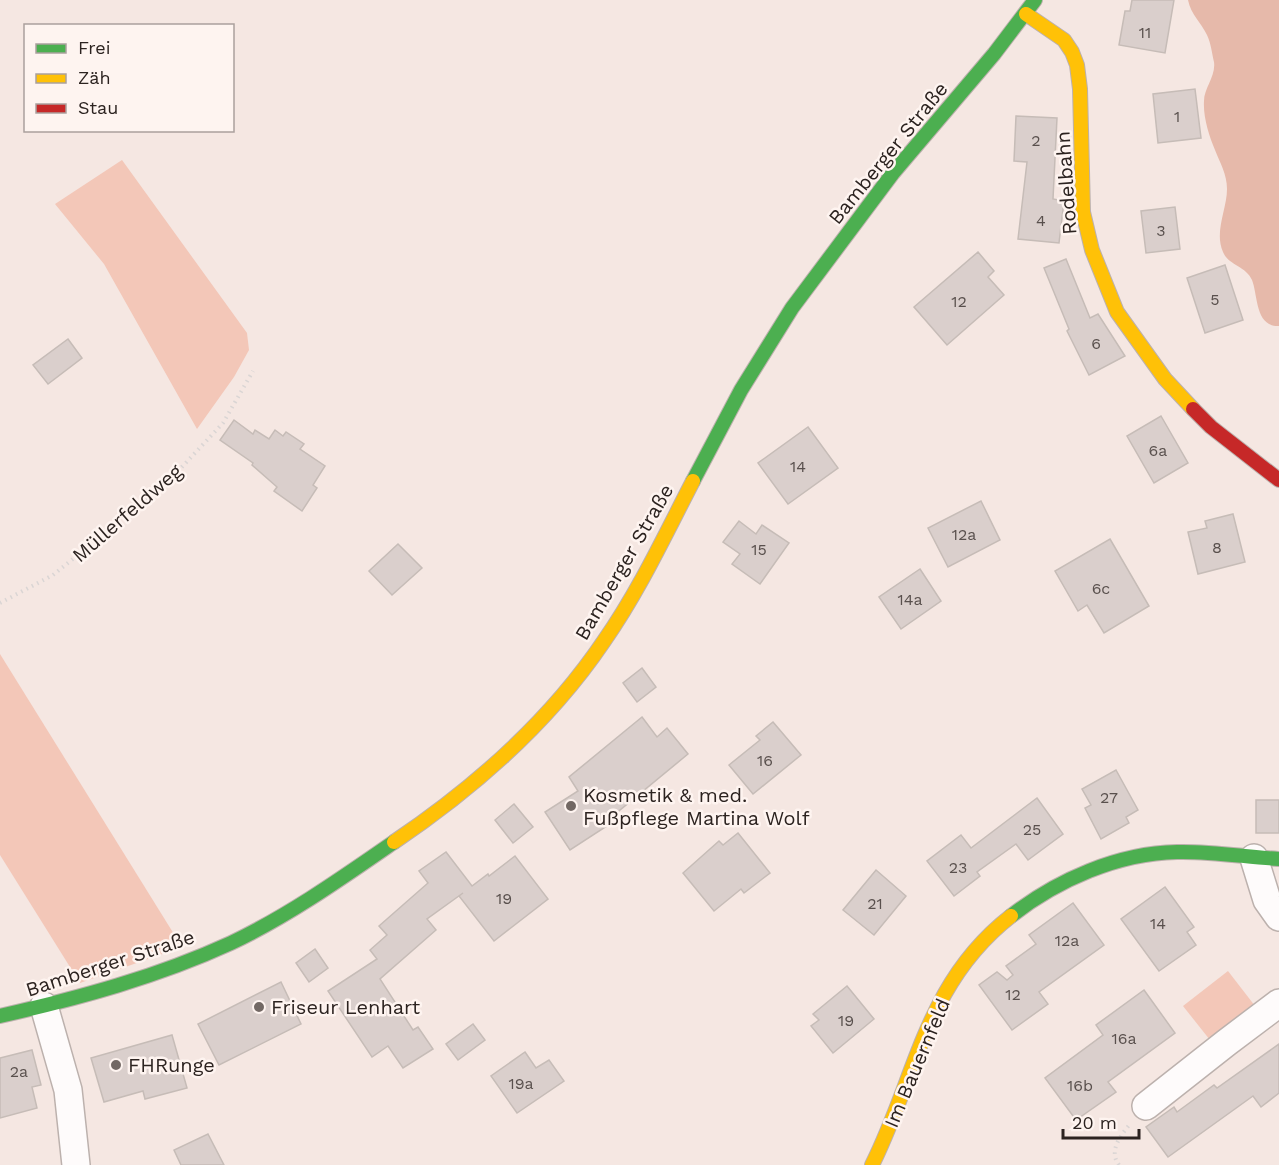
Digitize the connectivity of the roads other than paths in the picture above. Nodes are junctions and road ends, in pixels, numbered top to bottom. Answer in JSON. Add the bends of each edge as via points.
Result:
{"nodes":[{"id":1,"x":1035,"y":0,"type":"edge"},
{"id":2,"x":1026,"y":14,"type":"junction"},
{"id":3,"x":1279,"y":480,"type":"edge"},
{"id":4,"x":1267,"y":858,"type":"edge"},
{"id":5,"x":1279,"y":917,"type":"edge"},
{"id":6,"x":1279,"y":1003,"type":"edge"},
{"id":7,"x":44,"y":1006,"type":"junction"},
{"id":8,"x":0,"y":1016,"type":"edge"},
{"id":9,"x":1146,"y":1106,"type":"road end"},
{"id":10,"x":76,"y":1165,"type":"edge"},
{"id":11,"x":872,"y":1165,"type":"edge"}],
"edges":[{"from":1,"to":2,"type":"street","name":"Bamberger Straße"},
{"from":2,"to":3,"type":"street","name":"Rodelbahn","via":[[1064,40],[1077,65],[1083,212],[1092,250],[1117,312],[1165,379],[1211,427]]},
{"from":2,"to":7,"type":"street","name":"Bamberger Straße","via":[[901,162],[791,310],[751,374],[638,586],[604,641],[546,714],[502,759],[388,849],[266,924],[228,944],[150,975]]},
{"from":4,"to":5,"type":"street","name":"Im Bauernfeld","via":[[1267,900]]},
{"from":4,"to":11,"type":"street","name":"Im Bauernfeld","via":[[1162,853],[1091,871],[1015,912],[961,967],[940,1001]]},
{"from":6,"to":9,"type":"street"},
{"from":7,"to":8,"type":"street","name":"Bamberger Straße"},
{"from":7,"to":10,"type":"street","via":[[68,1090]]}]}
